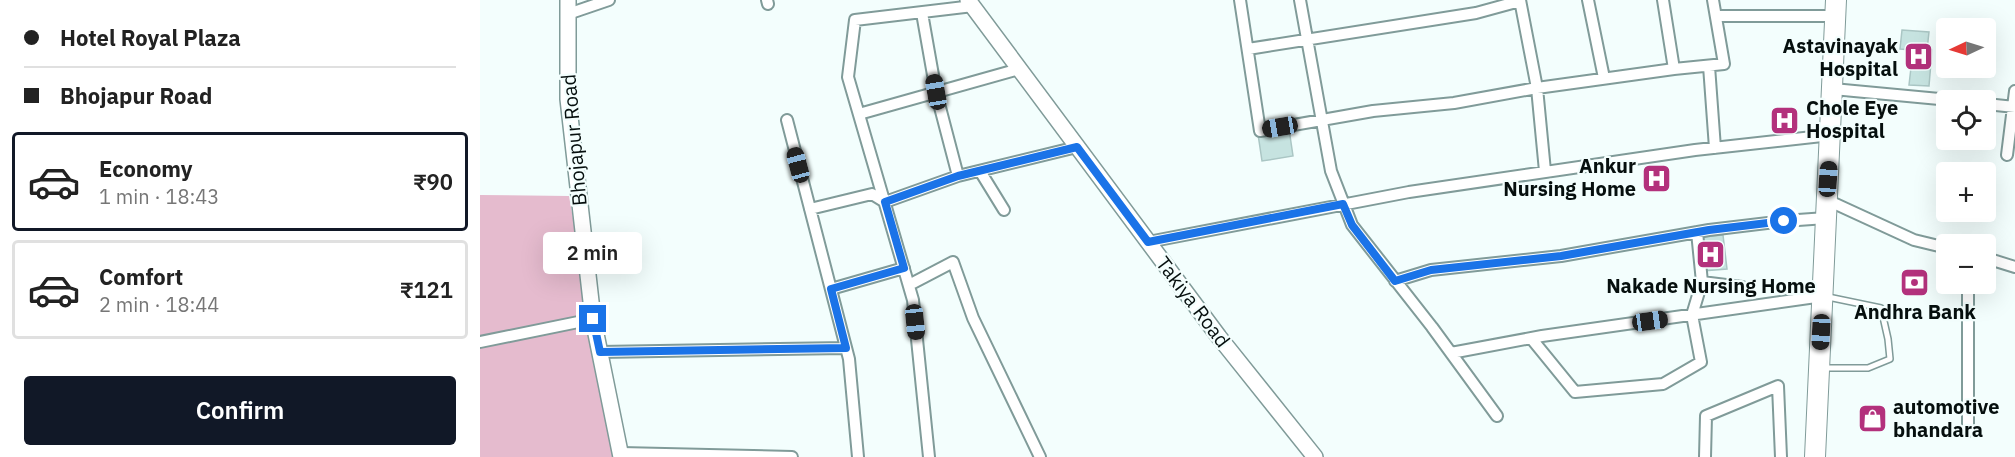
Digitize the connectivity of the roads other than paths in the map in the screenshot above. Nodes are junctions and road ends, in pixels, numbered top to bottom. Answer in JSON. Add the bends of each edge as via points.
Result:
{"nodes":[{"id":1,"x":609,"y":0,"type":"edge"},
{"id":2,"x":1240,"y":0,"type":"edge"},
{"id":3,"x":1300,"y":0,"type":"edge"},
{"id":4,"x":1588,"y":0,"type":"edge"},
{"id":5,"x":1662,"y":0,"type":"edge"},
{"id":6,"x":1713,"y":0,"type":"edge"},
{"id":7,"x":1520,"y":1,"type":"edge"},
{"id":8,"x":970,"y":3,"type":"edge"},
{"id":9,"x":568,"y":7,"type":"edge"},
{"id":10,"x":1836,"y":8,"type":"edge"},
{"id":11,"x":922,"y":13,"type":"junction"},
{"id":12,"x":1716,"y":16,"type":"junction"},
{"id":13,"x":1309,"y":39,"type":"junction"},
{"id":14,"x":1248,"y":49,"type":"junction"},
{"id":15,"x":1709,"y":66,"type":"junction"},
{"id":16,"x":1019,"y":69,"type":"junction"},
{"id":17,"x":1674,"y":69,"type":"junction"},
{"id":18,"x":1604,"y":78,"type":"junction"},
{"id":19,"x":1537,"y":88,"type":"junction"},
{"id":20,"x":1833,"y":89,"type":"junction"},
{"id":21,"x":2015,"y":91,"type":"edge"},
{"id":22,"x":936,"y":92,"type":"junction"},
{"id":23,"x":1936,"y":99,"type":"edge"},
{"id":24,"x":1996,"y":105,"type":"edge"},
{"id":25,"x":2014,"y":107,"type":"edge"},
{"id":26,"x":859,"y":114,"type":"junction"},
{"id":27,"x":787,"y":120,"type":"dead end"},
{"id":28,"x":1321,"y":120,"type":"junction"},
{"id":29,"x":1831,"y":135,"type":"junction"},
{"id":30,"x":1077,"y":147,"type":"junction"},
{"id":31,"x":1714,"y":148,"type":"junction"},
{"id":32,"x":2007,"y":155,"type":"dead end"},
{"id":33,"x":980,"y":171,"type":"junction"},
{"id":34,"x":1545,"y":171,"type":"junction"},
{"id":35,"x":958,"y":176,"type":"junction"},
{"id":36,"x":885,"y":202,"type":"junction"},
{"id":37,"x":1343,"y":204,"type":"junction"},
{"id":38,"x":810,"y":209,"type":"junction"},
{"id":39,"x":1826,"y":209,"type":"junction"},
{"id":40,"x":1004,"y":210,"type":"dead end"},
{"id":41,"x":1697,"y":232,"type":"junction"},
{"id":42,"x":1148,"y":242,"type":"junction"},
{"id":43,"x":1936,"y":245,"type":"edge"},
{"id":44,"x":1996,"y":261,"type":"edge"},
{"id":45,"x":2015,"y":267,"type":"edge"},
{"id":46,"x":904,"y":268,"type":"junction"},
{"id":47,"x":1395,"y":281,"type":"junction"},
{"id":48,"x":1702,"y":282,"type":"junction"},
{"id":49,"x":909,"y":285,"type":"junction"},
{"id":50,"x":1742,"y":286,"type":"dead end"},
{"id":51,"x":831,"y":289,"type":"junction"},
{"id":52,"x":1968,"y":294,"type":"edge"},
{"id":53,"x":1823,"y":296,"type":"junction"},
{"id":54,"x":1692,"y":315,"type":"junction"},
{"id":55,"x":593,"y":319,"type":"junction"},
{"id":56,"x":1531,"y":338,"type":"junction"},
{"id":57,"x":480,"y":342,"type":"edge"},
{"id":58,"x":846,"y":348,"type":"junction"},
{"id":59,"x":600,"y":352,"type":"junction"},
{"id":60,"x":1451,"y":353,"type":"junction"},
{"id":61,"x":1820,"y":368,"type":"junction"},
{"id":62,"x":1497,"y":416,"type":"dead end"},
{"id":63,"x":1968,"y":431,"type":"dead end"},
{"id":64,"x":621,"y":455,"type":"edge"},
{"id":65,"x":754,"y":457,"type":"edge"},
{"id":66,"x":792,"y":457,"type":"edge"},
{"id":67,"x":858,"y":457,"type":"edge"},
{"id":68,"x":929,"y":457,"type":"edge"},
{"id":69,"x":1040,"y":457,"type":"edge"},
{"id":70,"x":1315,"y":457,"type":"edge"},
{"id":71,"x":1705,"y":457,"type":"edge"},
{"id":72,"x":1781,"y":457,"type":"edge"},
{"id":73,"x":1815,"y":457,"type":"edge"}],
"edges":[{"from":1,"to":9,"type":"street"},
{"from":2,"to":14,"type":"street"},
{"from":3,"to":13,"type":"street"},
{"from":4,"to":18,"type":"street"},
{"from":5,"to":17,"type":"street"},
{"from":6,"to":12,"type":"street"},
{"from":7,"to":13,"type":"street","via":[[1476,13]]},
{"from":7,"to":19,"type":"street"},
{"from":8,"to":11,"type":"street"},
{"from":8,"to":16,"type":"main road","name":"Takiya Road"},
{"from":9,"to":55,"type":"main road","name":"Bhojapur Road","via":[[568,99]]},
{"from":10,"to":12,"type":"street"},
{"from":10,"to":20,"type":"highway"},
{"from":11,"to":22,"type":"street"},
{"from":11,"to":26,"type":"street","via":[[855,20],[848,77]]},
{"from":12,"to":15,"type":"street","via":[[1724,64]]},
{"from":13,"to":14,"type":"street"},
{"from":13,"to":28,"type":"street"},
{"from":14,"to":28,"type":"street","via":[[1260,131]]},
{"from":15,"to":17,"type":"street"},
{"from":15,"to":31,"type":"street"},
{"from":16,"to":22,"type":"street"},
{"from":16,"to":30,"type":"main road","name":"Takiya Road"},
{"from":17,"to":18,"type":"street"},
{"from":18,"to":19,"type":"street"},
{"from":19,"to":28,"type":"street"},
{"from":19,"to":34,"type":"street"},
{"from":20,"to":23,"type":"street"},
{"from":20,"to":29,"type":"highway"},
{"from":21,"to":25,"type":"street"},
{"from":22,"to":26,"type":"street"},
{"from":22,"to":35,"type":"street"},
{"from":24,"to":25,"type":"street"},
{"from":25,"to":32,"type":"street"},
{"from":26,"to":36,"type":"street"},
{"from":27,"to":38,"type":"street"},
{"from":28,"to":37,"type":"street","via":[[1330,171]]},
{"from":29,"to":31,"type":"street"},
{"from":29,"to":39,"type":"highway"},
{"from":30,"to":33,"type":"street"},
{"from":30,"to":42,"type":"main road","name":"Takiya Road"},
{"from":31,"to":34,"type":"street"},
{"from":33,"to":35,"type":"street"},
{"from":33,"to":40,"type":"street"},
{"from":34,"to":37,"type":"street"},
{"from":35,"to":36,"type":"street"},
{"from":36,"to":38,"type":"street","via":[[872,194]]},
{"from":36,"to":46,"type":"street"},
{"from":37,"to":42,"type":"street"},
{"from":37,"to":47,"type":"street","via":[[1352,225]]},
{"from":38,"to":51,"type":"street"},
{"from":39,"to":41,"type":"street","via":[[1784,221]]},
{"from":39,"to":43,"type":"street"},
{"from":39,"to":53,"type":"highway"},
{"from":41,"to":47,"type":"street","via":[[1561,256],[1431,270]]},
{"from":41,"to":48,"type":"street"},
{"from":42,"to":70,"type":"main road","name":"Takiya Road"},
{"from":44,"to":45,"type":"street"},
{"from":46,"to":49,"type":"street"},
{"from":46,"to":51,"type":"street"},
{"from":47,"to":60,"type":"street"},
{"from":48,"to":50,"type":"street"},
{"from":48,"to":54,"type":"street"},
{"from":49,"to":68,"type":"street"},
{"from":49,"to":69,"type":"street","via":[[953,262],[973,318]]},
{"from":51,"to":58,"type":"street"},
{"from":52,"to":63,"type":"street"},
{"from":53,"to":54,"type":"street"},
{"from":53,"to":61,"type":"highway"},
{"from":53,"to":61,"type":"lane","via":[[1881,308],[1890,359],[1868,368]]},
{"from":54,"to":56,"type":"street"},
{"from":54,"to":56,"type":"street","via":[[1701,362],[1663,384],[1575,392]]},
{"from":55,"to":57,"type":"street"},
{"from":55,"to":59,"type":"main road","name":"Bhojapur Road"},
{"from":56,"to":60,"type":"street"},
{"from":58,"to":59,"type":"street"},
{"from":58,"to":67,"type":"street"},
{"from":59,"to":64,"type":"main road","name":"Bhojapur Road"},
{"from":60,"to":62,"type":"street"},
{"from":61,"to":73,"type":"highway"},
{"from":64,"to":65,"type":"street"},
{"from":65,"to":66,"type":"street"},
{"from":71,"to":72,"type":"street","via":[[1706,416],[1778,386]]}]}
